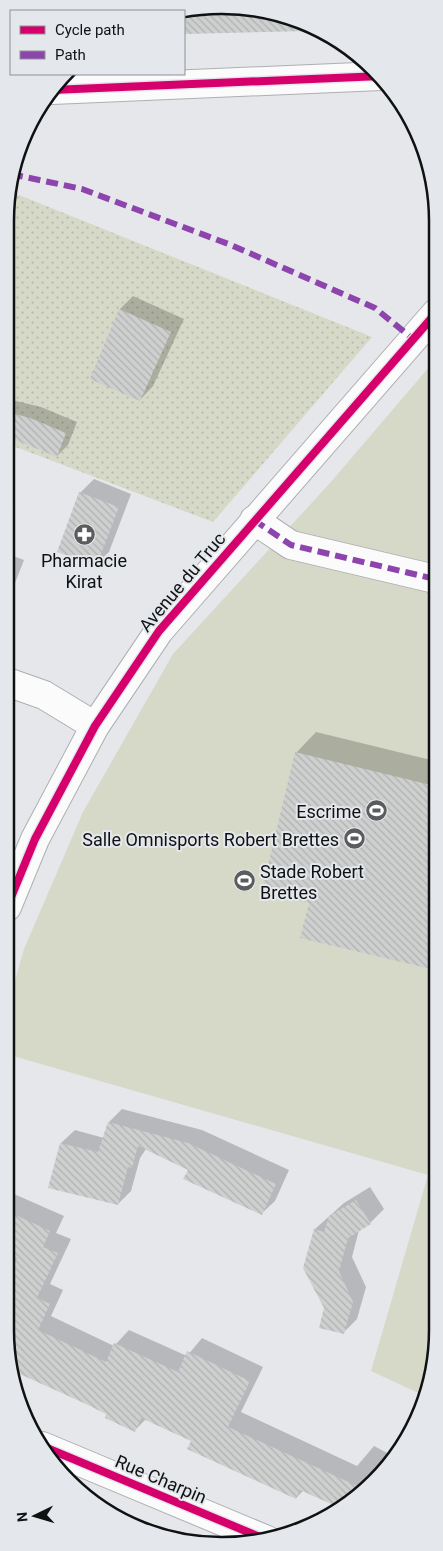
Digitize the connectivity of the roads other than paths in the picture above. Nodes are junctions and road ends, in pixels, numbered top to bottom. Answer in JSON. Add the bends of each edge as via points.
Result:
{"nodes":[{"id":1,"x":369,"y":76,"type":"edge"},
{"id":2,"x":61,"y":90,"type":"edge"},
{"id":3,"x":429,"y":321,"type":"edge"},
{"id":4,"x":254,"y":520,"type":"junction"},
{"id":5,"x":429,"y":579,"type":"edge"},
{"id":6,"x":14,"y":684,"type":"edge"},
{"id":7,"x":95,"y":726,"type":"junction"},
{"id":8,"x":14,"y":888,"type":"edge"},
{"id":9,"x":53,"y":1451,"type":"edge"},
{"id":10,"x":253,"y":1534,"type":"edge"}],
"edges":[{"from":1,"to":2,"type":"street"},
{"from":3,"to":4,"type":"street","name":"Avenue du Truc"},
{"from":4,"to":5,"type":"street","via":[[291,546]]},
{"from":4,"to":7,"type":"street","name":"Avenue du Truc","via":[[159,631]]},
{"from":6,"to":7,"type":"street","via":[[44,695]]},
{"from":7,"to":8,"type":"street","name":"Avenue du Truc","via":[[35,839]]},
{"from":9,"to":10,"type":"street","name":"Rue Charpin"}]}
